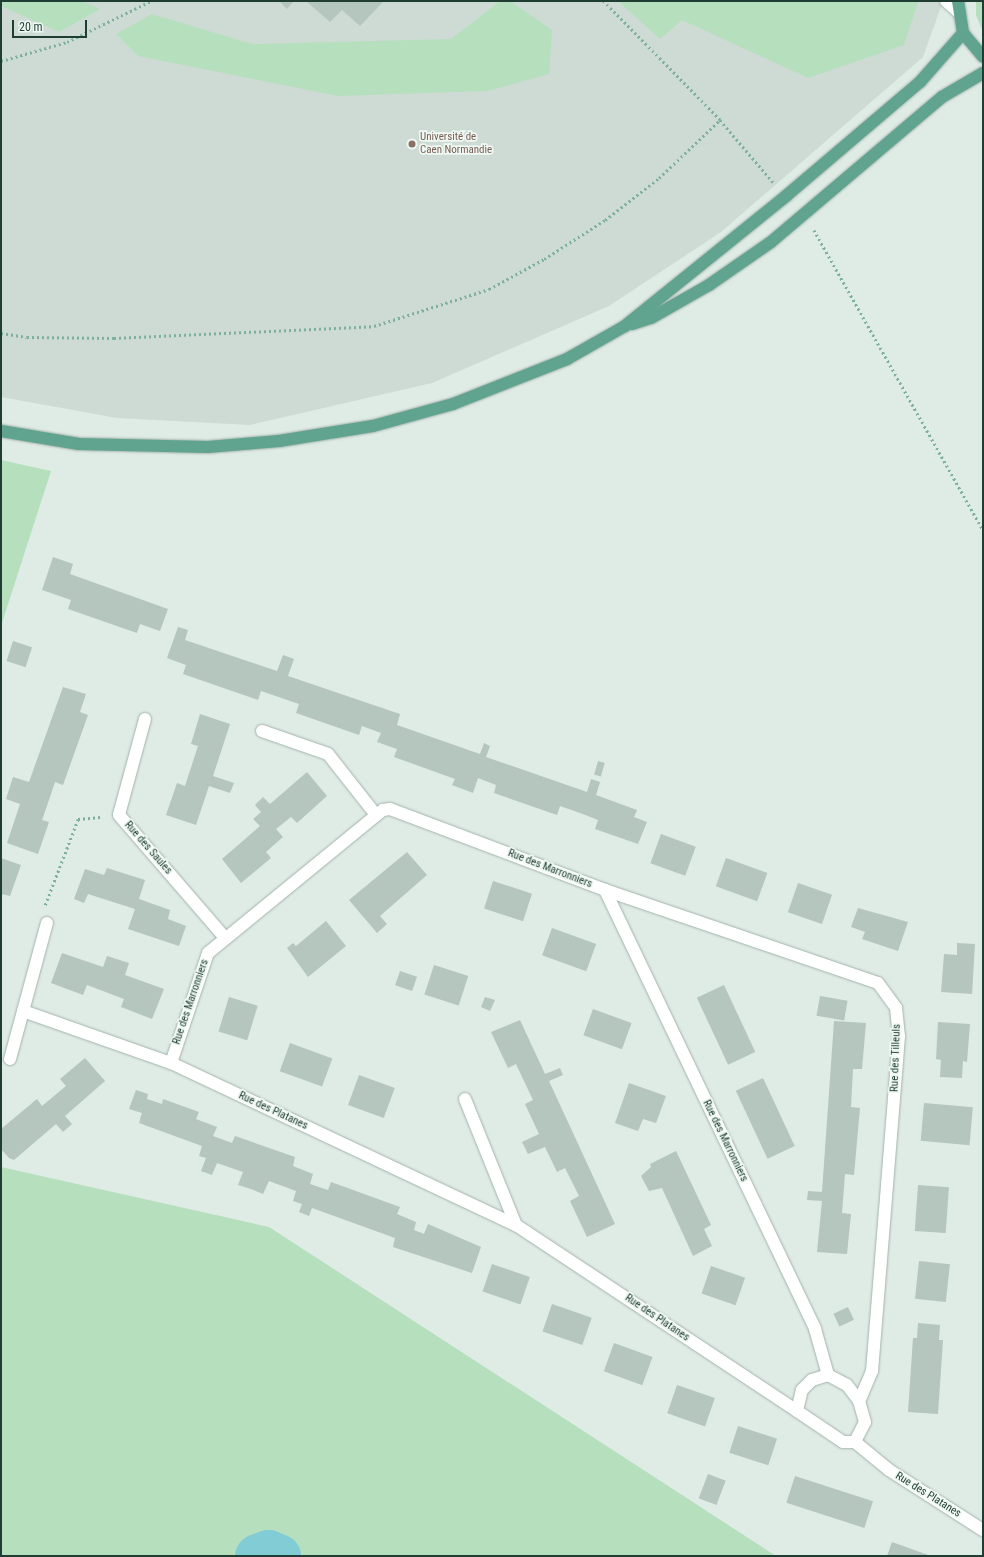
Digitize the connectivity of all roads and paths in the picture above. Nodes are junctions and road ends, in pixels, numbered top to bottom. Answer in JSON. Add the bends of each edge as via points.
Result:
{"nodes":[{"id":1,"x":151,"y":1,"type":"edge"},
{"id":2,"x":603,"y":1,"type":"edge"},
{"id":3,"x":946,"y":1,"type":"edge"},
{"id":4,"x":958,"y":6,"type":"edge"},
{"id":5,"x":963,"y":33,"type":"junction"},
{"id":6,"x":983,"y":57,"type":"edge"},
{"id":7,"x":1,"y":61,"type":"edge"},
{"id":8,"x":983,"y":73,"type":"edge"},
{"id":9,"x":720,"y":120,"type":"junction"},
{"id":10,"x":786,"y":196,"type":"junction"},
{"id":11,"x":802,"y":216,"type":"junction"},
{"id":12,"x":625,"y":326,"type":"junction"},
{"id":13,"x":1,"y":333,"type":"edge"},
{"id":14,"x":1,"y":431,"type":"edge"},
{"id":15,"x":983,"y":530,"type":"edge"},
{"id":16,"x":145,"y":719,"type":"dead end"},
{"id":17,"x":262,"y":731,"type":"dead end"},
{"id":18,"x":119,"y":815,"type":"junction"},
{"id":19,"x":376,"y":815,"type":"junction"},
{"id":20,"x":605,"y":890,"type":"junction"},
{"id":21,"x":47,"y":923,"type":"joint"},
{"id":22,"x":225,"y":938,"type":"junction"},
{"id":23,"x":24,"y":1011,"type":"junction"},
{"id":24,"x":10,"y":1059,"type":"dead end"},
{"id":25,"x":171,"y":1063,"type":"junction"},
{"id":26,"x":465,"y":1099,"type":"dead end"},
{"id":27,"x":516,"y":1225,"type":"junction"},
{"id":28,"x":828,"y":1375,"type":"junction"},
{"id":29,"x":859,"y":1401,"type":"junction"},
{"id":30,"x":798,"y":1411,"type":"junction"},
{"id":31,"x":855,"y":1442,"type":"junction"},
{"id":32,"x":983,"y":1530,"type":"edge"}],
"edges":[{"from":1,"to":7,"type":"path","via":[[67,42]]},
{"from":2,"to":9,"type":"path"},
{"from":3,"to":4,"type":"street"},
{"from":4,"to":5,"type":"main road"},
{"from":5,"to":6,"type":"main road"},
{"from":5,"to":10,"type":"main road","via":[[920,82]]},
{"from":8,"to":11,"type":"main road","via":[[942,97]]},
{"from":9,"to":10,"type":"path"},
{"from":9,"to":13,"type":"path","via":[[658,178],[605,220],[489,289],[439,307],[374,326],[217,336],[27,338]]},
{"from":10,"to":12,"type":"main road"},
{"from":11,"to":12,"type":"main road","via":[[709,285],[651,318]]},
{"from":11,"to":15,"type":"path","via":[[818,234]]},
{"from":12,"to":14,"type":"main road","via":[[560,362],[453,404],[373,426],[279,441],[208,447],[79,444]]},
{"from":16,"to":18,"type":"street","name":"Rue des Saules"},
{"from":17,"to":19,"type":"street","via":[[328,754]]},
{"from":18,"to":21,"type":"path","via":[[78,819],[45,904]]},
{"from":18,"to":22,"type":"street","name":"Rue des Saules"},
{"from":19,"to":20,"type":"street","name":"Rue des Marronniers","via":[[390,809]]},
{"from":19,"to":22,"type":"street","name":"Rue des Marronniers"},
{"from":20,"to":28,"type":"street","name":"Rue des Marronniers","via":[[815,1329]]},
{"from":20,"to":29,"type":"street","name":"Rue des Tilleuls","via":[[878,983],[896,1008],[899,1036],[872,1371]]},
{"from":21,"to":23,"type":"street"},
{"from":22,"to":25,"type":"street","name":"Rue des Marronniers","via":[[208,953]]},
{"from":23,"to":24,"type":"street"},
{"from":23,"to":25,"type":"street","name":"Rue des Platanes"},
{"from":25,"to":27,"type":"street","name":"Rue des Platanes"},
{"from":26,"to":27,"type":"street"},
{"from":27,"to":30,"type":"street","name":"Rue des Platanes"},
{"from":28,"to":29,"type":"street","via":[[847,1385]]},
{"from":28,"to":30,"type":"street","via":[[812,1380],[802,1390]]},
{"from":29,"to":31,"type":"street","via":[[865,1422]]},
{"from":30,"to":31,"type":"street","via":[[843,1442]]},
{"from":31,"to":32,"type":"street","name":"Rue des Platanes","via":[[889,1470]]}]}
